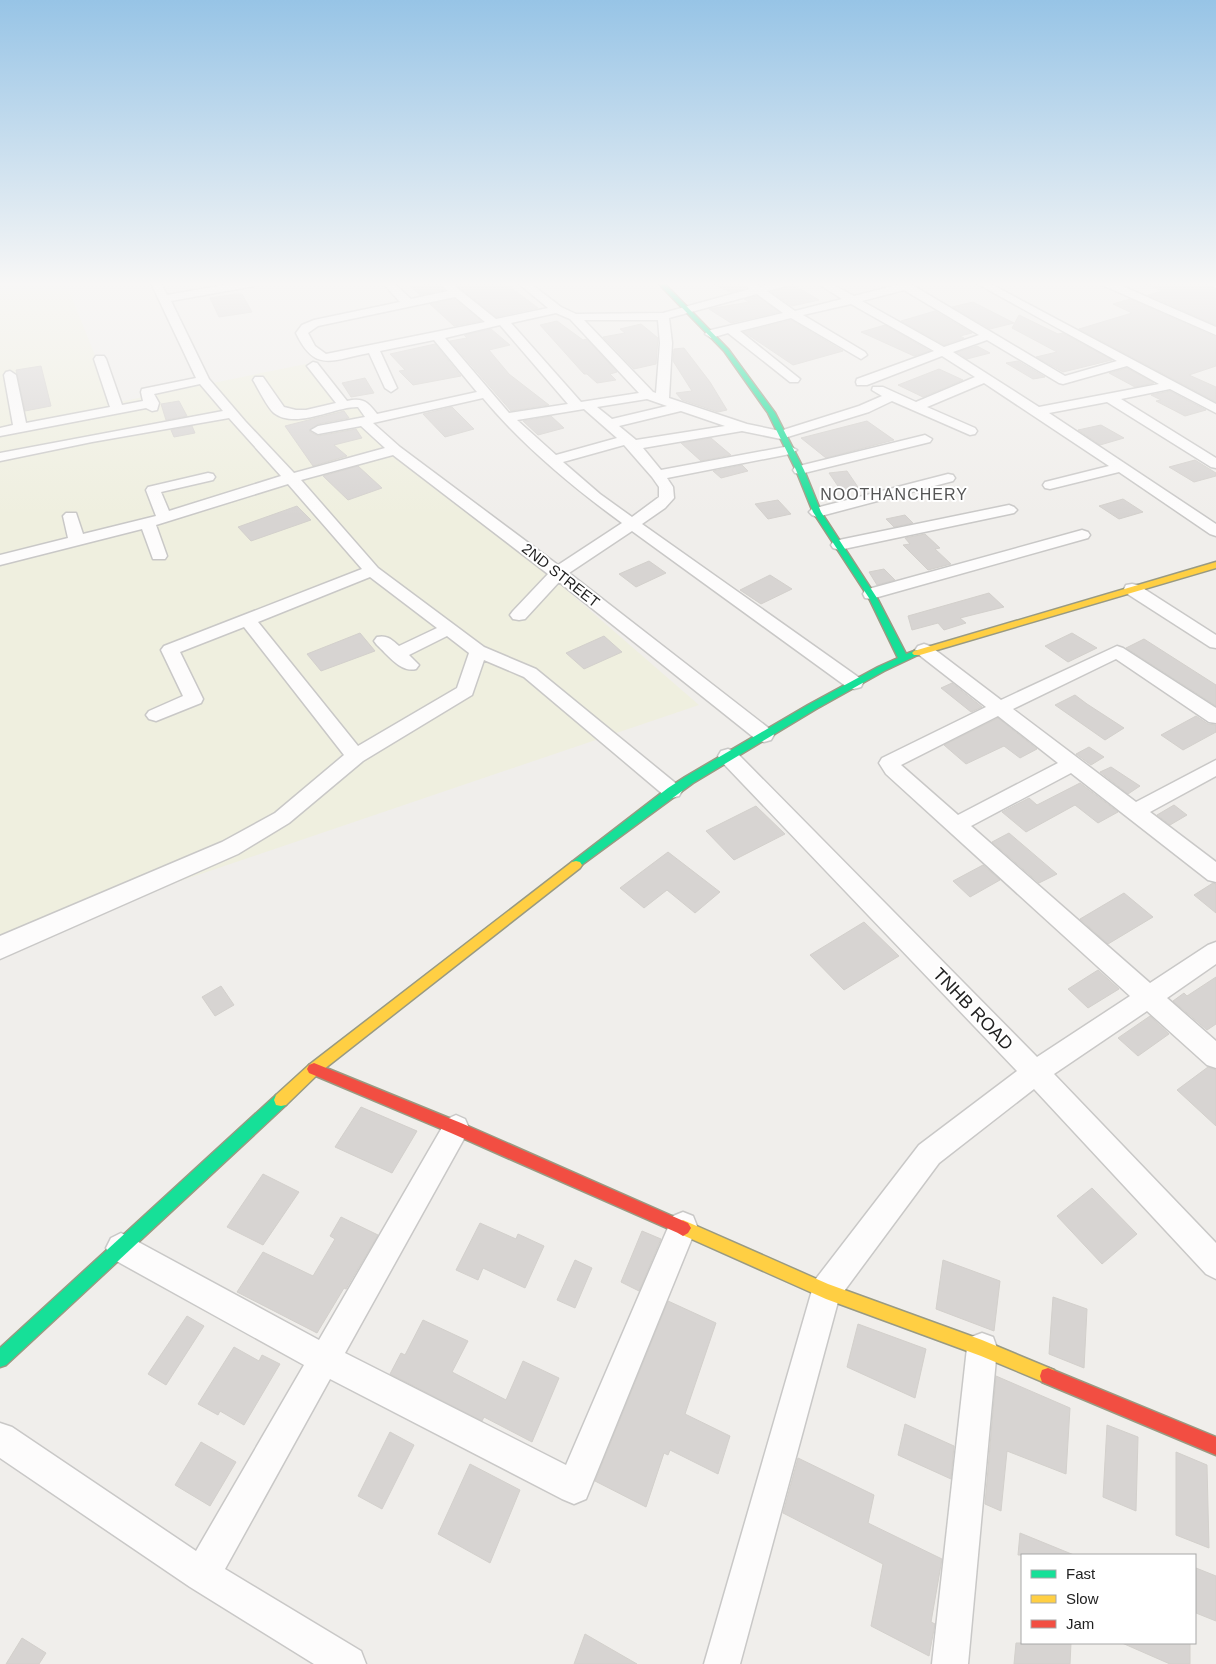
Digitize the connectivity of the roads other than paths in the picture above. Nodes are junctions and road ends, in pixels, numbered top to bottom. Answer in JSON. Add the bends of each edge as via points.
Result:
{"nodes":[{"id":1,"x":101,"y":361,"type":"edge"},
{"id":2,"x":195,"y":361,"type":"edge"},
{"id":3,"x":379,"y":361,"type":"edge"},
{"id":4,"x":457,"y":361,"type":"edge"},
{"id":5,"x":537,"y":361,"type":"edge"},
{"id":6,"x":616,"y":361,"type":"edge"},
{"id":7,"x":665,"y":361,"type":"edge"},
{"id":8,"x":734,"y":361,"type":"edge"},
{"id":9,"x":771,"y":361,"type":"edge"},
{"id":10,"x":920,"y":361,"type":"edge"},
{"id":11,"x":958,"y":361,"type":"edge"},
{"id":12,"x":1032,"y":361,"type":"edge"},
{"id":13,"x":1128,"y":362,"type":"joint"},
{"id":14,"x":313,"y":366,"type":"dead end"},
{"id":15,"x":10,"y":375,"type":"dead end"},
{"id":16,"x":986,"y":378,"type":"junction"},
{"id":17,"x":794,"y":379,"type":"dead end"},
{"id":18,"x":204,"y":380,"type":"junction"},
{"id":19,"x":259,"y":380,"type":"dead end"},
{"id":20,"x":1173,"y":385,"type":"junction"},
{"id":21,"x":392,"y":388,"type":"dead end"},
{"id":22,"x":485,"y":394,"type":"junction"},
{"id":23,"x":648,"y":394,"type":"junction"},
{"id":24,"x":891,"y":397,"type":"junction"},
{"id":25,"x":1110,"y":398,"type":"junction"},
{"id":26,"x":662,"y":400,"type":"junction"},
{"id":27,"x":152,"y":403,"type":"junction"},
{"id":28,"x":344,"y":405,"type":"junction"},
{"id":29,"x":582,"y":406,"type":"junction"},
{"id":30,"x":680,"y":407,"type":"junction"},
{"id":31,"x":915,"y":407,"type":"junction"},
{"id":32,"x":117,"y":410,"type":"junction"},
{"id":33,"x":1216,"y":410,"type":"edge"},
{"id":34,"x":1037,"y":411,"type":"junction"},
{"id":35,"x":232,"y":412,"type":"junction"},
{"id":36,"x":506,"y":418,"type":"junction"},
{"id":37,"x":369,"y":420,"type":"junction"},
{"id":38,"x":609,"y":424,"type":"junction"},
{"id":39,"x":153,"y":427,"type":"junction"},
{"id":40,"x":20,"y":428,"type":"junction"},
{"id":41,"x":744,"y":428,"type":"junction"},
{"id":42,"x":318,"y":430,"type":"dead end"},
{"id":43,"x":970,"y":431,"type":"dead end"},
{"id":44,"x":0,"y":432,"type":"edge"},
{"id":45,"x":781,"y":435,"type":"junction"},
{"id":46,"x":925,"y":439,"type":"dead end"},
{"id":47,"x":630,"y":442,"type":"junction"},
{"id":48,"x":395,"y":450,"type":"junction"},
{"id":49,"x":790,"y":450,"type":"junction"},
{"id":50,"x":0,"y":457,"type":"edge"},
{"id":51,"x":552,"y":460,"type":"junction"},
{"id":52,"x":1216,"y":464,"type":"edge"},
{"id":53,"x":1122,"y":468,"type":"junction"},
{"id":54,"x":800,"y":470,"type":"junction"},
{"id":55,"x":658,"y":475,"type":"junction"},
{"id":56,"x":208,"y":477,"type":"dead end"},
{"id":57,"x":291,"y":478,"type":"junction"},
{"id":58,"x":948,"y":478,"type":"dead end"},
{"id":59,"x":1050,"y":485,"type":"dead end"},
{"id":60,"x":1009,"y":510,"type":"dead end"},
{"id":61,"x":817,"y":512,"type":"junction"},
{"id":62,"x":72,"y":516,"type":"dead end"},
{"id":63,"x":165,"y":519,"type":"junction"},
{"id":64,"x":148,"y":523,"type":"junction"},
{"id":65,"x":631,"y":524,"type":"junction"},
{"id":66,"x":1216,"y":531,"type":"edge"},
{"id":67,"x":1082,"y":535,"type":"dead end"},
{"id":68,"x":77,"y":541,"type":"junction"},
{"id":69,"x":839,"y":545,"type":"junction"},
{"id":70,"x":159,"y":556,"type":"dead end"},
{"id":71,"x":0,"y":560,"type":"edge"},
{"id":72,"x":1216,"y":565,"type":"edge"},
{"id":73,"x":372,"y":571,"type":"junction"},
{"id":74,"x":558,"y":573,"type":"junction"},
{"id":75,"x":1132,"y":589,"type":"junction"},
{"id":76,"x":871,"y":594,"type":"junction"},
{"id":77,"x":519,"y":615,"type":"dead end"},
{"id":78,"x":248,"y":621,"type":"junction"},
{"id":79,"x":449,"y":629,"type":"junction"},
{"id":80,"x":383,"y":641,"type":"dead end"},
{"id":81,"x":1216,"y":643,"type":"edge"},
{"id":82,"x":924,"y":650,"type":"junction"},
{"id":83,"x":478,"y":651,"type":"junction"},
{"id":84,"x":903,"y":658,"type":"junction"},
{"id":85,"x":854,"y":683,"type":"junction"},
{"id":86,"x":999,"y":708,"type":"junction"},
{"id":87,"x":156,"y":715,"type":"dead end"},
{"id":88,"x":1216,"y":717,"type":"edge"},
{"id":89,"x":764,"y":735,"type":"junction"},
{"id":90,"x":356,"y":756,"type":"junction"},
{"id":91,"x":728,"y":756,"type":"junction"},
{"id":92,"x":1072,"y":764,"type":"junction"},
{"id":93,"x":1216,"y":767,"type":"edge"},
{"id":94,"x":672,"y":791,"type":"junction"},
{"id":95,"x":1134,"y":812,"type":"junction"},
{"id":96,"x":956,"y":825,"type":"junction"},
{"id":97,"x":1216,"y":874,"type":"edge"},
{"id":98,"x":0,"y":949,"type":"edge"},
{"id":99,"x":1216,"y":952,"type":"edge"},
{"id":100,"x":1149,"y":997,"type":"junction"},
{"id":101,"x":1216,"y":1057,"type":"edge"},
{"id":102,"x":314,"y":1069,"type":"junction"},
{"id":103,"x":1034,"y":1072,"type":"junction"},
{"id":104,"x":456,"y":1128,"type":"junction"},
{"id":105,"x":684,"y":1226,"type":"junction"},
{"id":106,"x":121,"y":1248,"type":"junction"},
{"id":107,"x":1216,"y":1264,"type":"edge"},
{"id":108,"x":826,"y":1291,"type":"junction"},
{"id":109,"x":982,"y":1348,"type":"junction"},
{"id":110,"x":0,"y":1359,"type":"edge"},
{"id":111,"x":324,"y":1360,"type":"junction"},
{"id":112,"x":0,"y":1439,"type":"edge"},
{"id":113,"x":1216,"y":1446,"type":"edge"},
{"id":114,"x":202,"y":1575,"type":"junction"},
{"id":115,"x":348,"y":1664,"type":"edge"},
{"id":116,"x":722,"y":1664,"type":"edge"},
{"id":117,"x":950,"y":1664,"type":"edge"}],
"edges":[{"from":1,"to":32,"type":"street"},
{"from":2,"to":18,"type":"street"},
{"from":3,"to":21,"type":"street"},
{"from":4,"to":22,"type":"street"},
{"from":5,"to":29,"type":"street"},
{"from":6,"to":23,"type":"street"},
{"from":7,"to":26,"type":"street"},
{"from":8,"to":45,"type":"street","via":[[771,413]]},
{"from":9,"to":17,"type":"street"},
{"from":10,"to":24,"type":"street","via":[[862,382]]},
{"from":11,"to":16,"type":"street"},
{"from":12,"to":13,"type":"street","via":[[1064,380]]},
{"from":13,"to":20,"type":"street"},
{"from":14,"to":28,"type":"street"},
{"from":15,"to":40,"type":"street"},
{"from":16,"to":31,"type":"street"},
{"from":16,"to":34,"type":"street"},
{"from":18,"to":27,"type":"street","via":[[147,392]]},
{"from":18,"to":35,"type":"street"},
{"from":19,"to":28,"type":"street","via":[[284,413],[297,415]]},
{"from":20,"to":25,"type":"street"},
{"from":20,"to":33,"type":"street"},
{"from":22,"to":36,"type":"street"},
{"from":22,"to":37,"type":"street"},
{"from":23,"to":26,"type":"street"},
{"from":23,"to":29,"type":"street"},
{"from":24,"to":31,"type":"street"},
{"from":24,"to":45,"type":"street","via":[[864,410]]},
{"from":25,"to":34,"type":"street"},
{"from":25,"to":52,"type":"street"},
{"from":26,"to":30,"type":"street"},
{"from":27,"to":32,"type":"street"},
{"from":27,"to":39,"type":"street"},
{"from":28,"to":37,"type":"street","name":"2ND STREET","via":[[361,403]]},
{"from":29,"to":36,"type":"street"},
{"from":29,"to":38,"type":"street"},
{"from":30,"to":38,"type":"street"},
{"from":30,"to":41,"type":"street"},
{"from":31,"to":43,"type":"street"},
{"from":32,"to":40,"type":"street"},
{"from":34,"to":53,"type":"street"},
{"from":35,"to":39,"type":"street"},
{"from":35,"to":57,"type":"street"},
{"from":36,"to":51,"type":"street"},
{"from":37,"to":42,"type":"street"},
{"from":37,"to":48,"type":"street","name":"2ND STREET","via":[[368,427]]},
{"from":38,"to":47,"type":"street"},
{"from":39,"to":50,"type":"street"},
{"from":40,"to":44,"type":"street"},
{"from":41,"to":45,"type":"street"},
{"from":41,"to":47,"type":"street"},
{"from":45,"to":49,"type":"street"},
{"from":46,"to":54,"type":"street"},
{"from":47,"to":51,"type":"street"},
{"from":47,"to":55,"type":"street"},
{"from":48,"to":57,"type":"street"},
{"from":48,"to":74,"type":"street","name":"2ND STREET"},
{"from":49,"to":54,"type":"street"},
{"from":49,"to":55,"type":"street"},
{"from":51,"to":65,"type":"street"},
{"from":53,"to":59,"type":"street"},
{"from":53,"to":66,"type":"street"},
{"from":54,"to":61,"type":"street"},
{"from":55,"to":65,"type":"street","via":[[666,487],[667,498]]},
{"from":56,"to":63,"type":"street","via":[[153,490]]},
{"from":57,"to":63,"type":"street"},
{"from":57,"to":73,"type":"street"},
{"from":58,"to":61,"type":"street"},
{"from":60,"to":69,"type":"street"},
{"from":61,"to":69,"type":"street"},
{"from":62,"to":68,"type":"street"},
{"from":63,"to":64,"type":"street"},
{"from":64,"to":68,"type":"street"},
{"from":64,"to":70,"type":"street"},
{"from":65,"to":74,"type":"street"},
{"from":65,"to":85,"type":"street"},
{"from":67,"to":76,"type":"street"},
{"from":68,"to":71,"type":"street"},
{"from":69,"to":76,"type":"street"},
{"from":72,"to":75,"type":"street"},
{"from":73,"to":78,"type":"street"},
{"from":73,"to":79,"type":"street"},
{"from":74,"to":77,"type":"street"},
{"from":74,"to":89,"type":"street","name":"2ND STREET"},
{"from":75,"to":81,"type":"street"},
{"from":75,"to":82,"type":"street"},
{"from":76,"to":84,"type":"street"},
{"from":78,"to":87,"type":"street","via":[[170,650],[194,699]]},
{"from":78,"to":90,"type":"street"},
{"from":79,"to":80,"type":"street","via":[[404,659]]},
{"from":79,"to":83,"type":"street"},
{"from":82,"to":84,"type":"street"},
{"from":82,"to":86,"type":"street"},
{"from":83,"to":90,"type":"street","via":[[465,691]]},
{"from":83,"to":94,"type":"street","via":[[530,673]]},
{"from":84,"to":85,"type":"street"},
{"from":85,"to":89,"type":"street"},
{"from":86,"to":88,"type":"street","via":[[1117,652]]},
{"from":86,"to":92,"type":"street"},
{"from":86,"to":96,"type":"street","via":[[890,761],[893,769]]},
{"from":89,"to":91,"type":"street"},
{"from":90,"to":98,"type":"street","via":[[282,818],[230,848]]},
{"from":91,"to":94,"type":"street"},
{"from":91,"to":103,"type":"street","name":"TNHB ROAD"},
{"from":92,"to":95,"type":"street"},
{"from":92,"to":96,"type":"street"},
{"from":93,"to":95,"type":"street"},
{"from":94,"to":102,"type":"street"},
{"from":95,"to":97,"type":"street"},
{"from":96,"to":100,"type":"street"},
{"from":99,"to":100,"type":"street"},
{"from":100,"to":101,"type":"street"},
{"from":100,"to":103,"type":"street"},
{"from":102,"to":104,"type":"street"},
{"from":102,"to":106,"type":"street"},
{"from":103,"to":107,"type":"street","name":"TNHB ROAD"},
{"from":103,"to":108,"type":"street","via":[[929,1154]]},
{"from":104,"to":105,"type":"street"},
{"from":104,"to":111,"type":"street"},
{"from":105,"to":108,"type":"street"},
{"from":105,"to":111,"type":"street","via":[[574,1488]]},
{"from":106,"to":110,"type":"street"},
{"from":106,"to":111,"type":"street"},
{"from":108,"to":109,"type":"street"},
{"from":108,"to":116,"type":"street"},
{"from":109,"to":113,"type":"street"},
{"from":109,"to":117,"type":"street"},
{"from":111,"to":114,"type":"street"},
{"from":112,"to":114,"type":"street"},
{"from":114,"to":115,"type":"street"}]}
